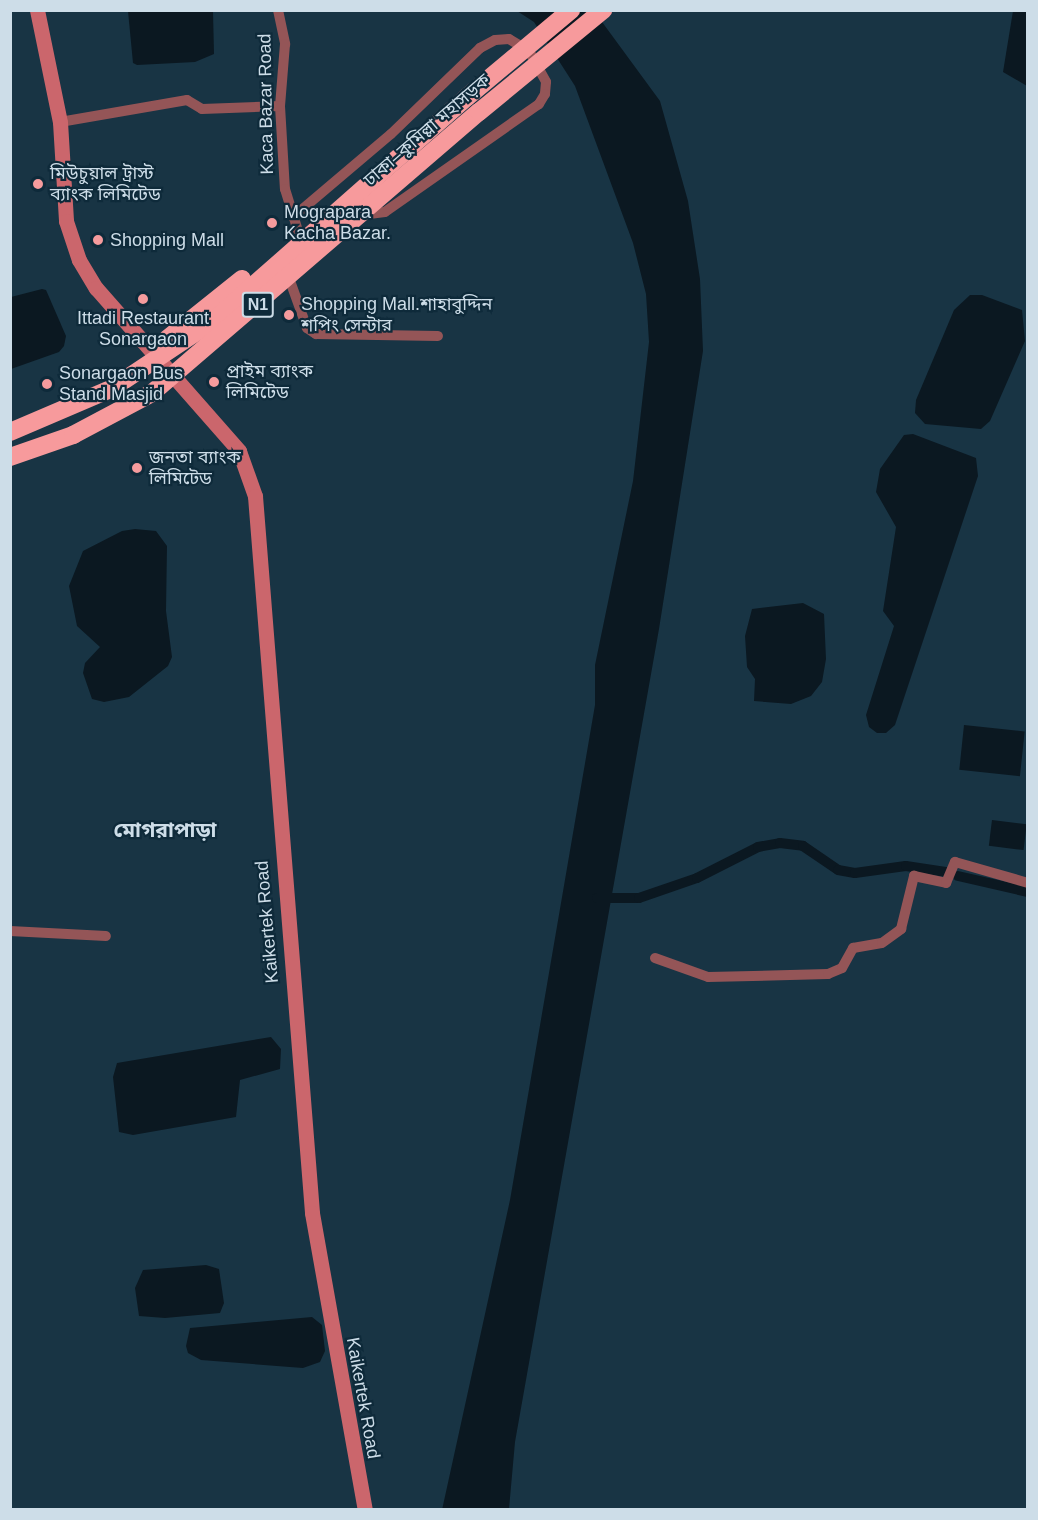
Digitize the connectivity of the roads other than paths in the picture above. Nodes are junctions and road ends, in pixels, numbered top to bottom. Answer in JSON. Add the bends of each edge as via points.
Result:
{"nodes":[{"id":1,"x":37,"y":10,"type":"edge"},
{"id":2,"x":278,"y":10,"type":"edge"},
{"id":3,"x":571,"y":10,"type":"edge"},
{"id":4,"x":603,"y":10,"type":"edge"},
{"id":5,"x":280,"y":106,"type":"junction"},
{"id":6,"x":60,"y":122,"type":"junction"},
{"id":7,"x":400,"y":154,"type":"junction"},
{"id":8,"x":360,"y":215,"type":"junction"},
{"id":9,"x":295,"y":224,"type":"junction"},
{"id":10,"x":289,"y":278,"type":"junction"},
{"id":11,"x":438,"y":336,"type":"dead end"},
{"id":12,"x":154,"y":356,"type":"junction"},
{"id":13,"x":174,"y":376,"type":"junction"},
{"id":14,"x":10,"y":422,"type":"edge"},
{"id":15,"x":10,"y":432,"type":"edge"},
{"id":16,"x":10,"y":457,"type":"edge"},
{"id":17,"x":1028,"y":883,"type":"edge"},
{"id":18,"x":10,"y":931,"type":"edge"},
{"id":19,"x":106,"y":936,"type":"dead end"},
{"id":20,"x":655,"y":958,"type":"dead end"},
{"id":21,"x":365,"y":1509,"type":"edge"}],
"edges":[{"from":1,"to":6,"type":"main road","name":"Kaikertek Road"},
{"from":2,"to":5,"type":"street","name":"Kaca Bazar Road","via":[[285,44]]},
{"from":3,"to":7,"type":"highway","name":"ঢাকা–কুমিল্লা মহাসড়ক","number":"N1","bridge":true},
{"from":4,"to":8,"type":"highway","name":"ঢাকা–কুমিল্লা মহাসড়ক","number":"N1","bridge":true},
{"from":5,"to":6,"type":"street","via":[[202,110],[187,100]]},
{"from":5,"to":9,"type":"street","name":"Kaca Bazar Road","via":[[285,189]]},
{"from":6,"to":12,"type":"main road","name":"Kaikertek Road","via":[[66,221],[79,260],[96,288]]},
{"from":7,"to":9,"type":"highway"},
{"from":7,"to":12,"type":"highway","name":"ঢাকা–কুমিল্লা মহাসড়ক","number":"N1","via":[[213,321]]},
{"from":8,"to":9,"type":"street","via":[[384,212],[539,104],[546,82],[529,51],[508,39],[495,40],[480,48]]},
{"from":8,"to":10,"type":"highway","name":"ঢাকা–কুমিল্লা মহাসড়ক","number":"N1"},
{"from":9,"to":12,"type":"highway"},
{"from":10,"to":11,"type":"street","via":[[307,327],[316,334]]},
{"from":10,"to":13,"type":"highway","name":"ঢাকা–কুমিল্লা মহাসড়ক","number":"N1"},
{"from":12,"to":13,"type":"main road","name":"Kaikertek Road"},
{"from":12,"to":14,"type":"highway"},
{"from":12,"to":15,"type":"highway","name":"ঢাকা–কুমিল্লা মহাসড়ক","number":"N1","via":[[111,389]]},
{"from":13,"to":16,"type":"highway","name":"ঢাকা–কুমিল্লা মহাসড়ক","number":"N1","via":[[127,410],[73,435]]},
{"from":13,"to":21,"type":"main road","name":"Kaikertek Road","via":[[239,451],[255,496],[312,1212]]},
{"from":17,"to":20,"type":"street","via":[[954,862],[946,883],[914,876],[900,929],[882,943],[853,948],[842,968],[828,974],[708,976]]},
{"from":18,"to":19,"type":"street"}]}
